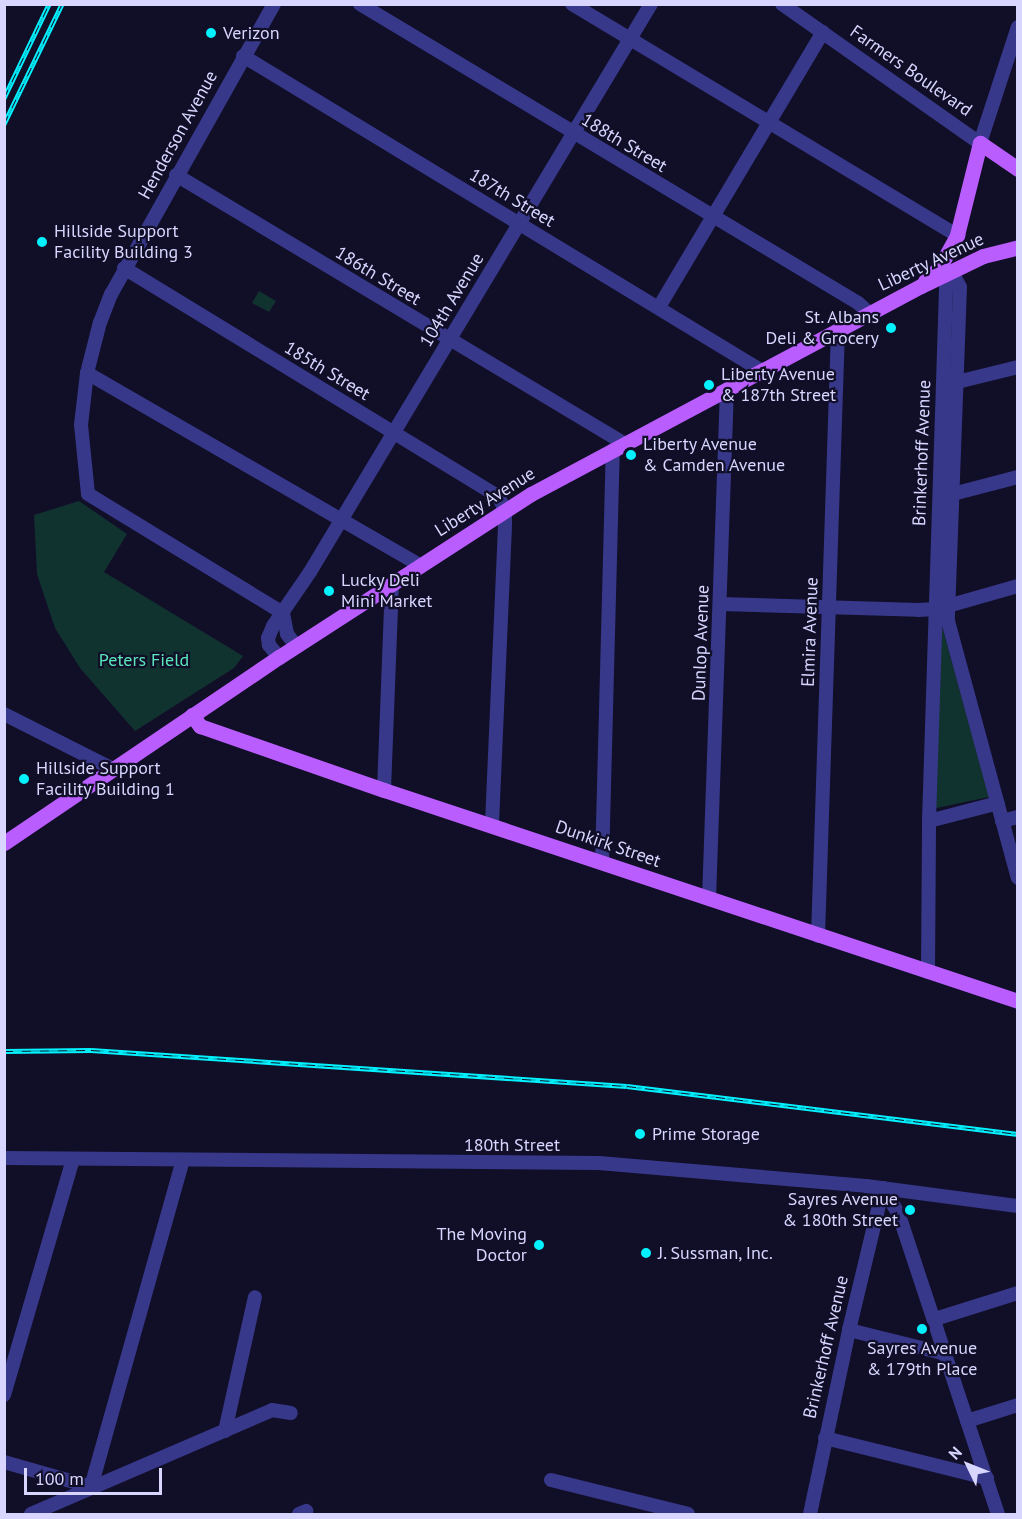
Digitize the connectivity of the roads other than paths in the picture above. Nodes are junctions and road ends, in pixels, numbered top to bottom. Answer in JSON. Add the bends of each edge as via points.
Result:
{"nodes":[{"id":1,"x":273,"y":4,"type":"edge"},
{"id":2,"x":360,"y":4,"type":"edge"},
{"id":3,"x":572,"y":4,"type":"edge"},
{"id":4,"x":651,"y":4,"type":"edge"},
{"id":5,"x":782,"y":4,"type":"edge"},
{"id":6,"x":800,"y":9,"type":"edge"},
{"id":7,"x":1017,"y":27,"type":"edge"},
{"id":8,"x":823,"y":32,"type":"junction"},
{"id":9,"x":630,"y":39,"type":"junction"},
{"id":10,"x":243,"y":56,"type":"junction"},
{"id":11,"x":769,"y":123,"type":"junction"},
{"id":12,"x":573,"y":133,"type":"junction"},
{"id":13,"x":980,"y":143,"type":"junction"},
{"id":14,"x":1017,"y":169,"type":"edge"},
{"id":15,"x":176,"y":175,"type":"junction"},
{"id":16,"x":712,"y":217,"type":"junction"},
{"id":17,"x":519,"y":224,"type":"junction"},
{"id":18,"x":957,"y":235,"type":"junction"},
{"id":19,"x":1017,"y":248,"type":"edge"},
{"id":20,"x":124,"y":268,"type":"junction"},
{"id":21,"x":952,"y":272,"type":"junction"},
{"id":22,"x":921,"y":286,"type":"junction"},
{"id":23,"x":659,"y":308,"type":"junction"},
{"id":24,"x":869,"y":313,"type":"junction"},
{"id":25,"x":838,"y":330,"type":"junction"},
{"id":26,"x":449,"y":340,"type":"junction"},
{"id":27,"x":1017,"y":367,"type":"edge"},
{"id":28,"x":762,"y":371,"type":"junction"},
{"id":29,"x":87,"y":373,"type":"junction"},
{"id":30,"x":950,"y":384,"type":"junction"},
{"id":31,"x":727,"y":389,"type":"junction"},
{"id":32,"x":393,"y":432,"type":"junction"},
{"id":33,"x":619,"y":447,"type":"junction"},
{"id":34,"x":1017,"y":478,"type":"edge"},
{"id":35,"x":946,"y":496,"type":"junction"},
{"id":36,"x":505,"y":510,"type":"junction"},
{"id":37,"x":340,"y":521,"type":"junction"},
{"id":38,"x":421,"y":567,"type":"junction"},
{"id":39,"x":392,"y":586,"type":"junction"},
{"id":40,"x":1017,"y":586,"type":"edge"},
{"id":41,"x":720,"y":604,"type":"junction"},
{"id":42,"x":943,"y":607,"type":"junction"},
{"id":43,"x":829,"y":608,"type":"junction"},
{"id":44,"x":283,"y":613,"type":"junction"},
{"id":45,"x":296,"y":646,"type":"junction"},
{"id":46,"x":279,"y":657,"type":"junction"},
{"id":47,"x":4,"y":714,"type":"edge"},
{"id":48,"x":192,"y":715,"type":"junction"},
{"id":49,"x":113,"y":769,"type":"junction"},
{"id":50,"x":384,"y":790,"type":"junction"},
{"id":51,"x":998,"y":803,"type":"junction"},
{"id":52,"x":1017,"y":817,"type":"edge"},
{"id":53,"x":929,"y":821,"type":"junction"},
{"id":54,"x":1002,"y":821,"type":"junction"},
{"id":55,"x":492,"y":826,"type":"junction"},
{"id":56,"x":4,"y":843,"type":"edge"},
{"id":57,"x":602,"y":863,"type":"junction"},
{"id":58,"x":1017,"y":878,"type":"edge"},
{"id":59,"x":709,"y":899,"type":"junction"},
{"id":60,"x":818,"y":936,"type":"junction"},
{"id":61,"x":928,"y":972,"type":"junction"},
{"id":62,"x":1017,"y":1001,"type":"edge"},
{"id":63,"x":4,"y":1158,"type":"edge"},
{"id":64,"x":73,"y":1159,"type":"junction"},
{"id":65,"x":183,"y":1160,"type":"junction"},
{"id":66,"x":884,"y":1188,"type":"junction"},
{"id":67,"x":1017,"y":1206,"type":"edge"},
{"id":68,"x":1017,"y":1293,"type":"edge"},
{"id":69,"x":255,"y":1297,"type":"dead end"},
{"id":70,"x":935,"y":1319,"type":"junction"},
{"id":71,"x":849,"y":1330,"type":"junction"},
{"id":72,"x":946,"y":1354,"type":"junction"},
{"id":73,"x":4,"y":1395,"type":"edge"},
{"id":74,"x":1017,"y":1405,"type":"edge"},
{"id":75,"x":291,"y":1413,"type":"dead end"},
{"id":76,"x":967,"y":1421,"type":"junction"},
{"id":77,"x":225,"y":1431,"type":"junction"},
{"id":78,"x":825,"y":1438,"type":"junction"},
{"id":79,"x":4,"y":1462,"type":"edge"},
{"id":80,"x":987,"y":1478,"type":"junction"},
{"id":81,"x":551,"y":1480,"type":"dead end"},
{"id":82,"x":91,"y":1487,"type":"junction"},
{"id":83,"x":31,"y":1515,"type":"edge"},
{"id":84,"x":688,"y":1515,"type":"edge"},
{"id":85,"x":810,"y":1515,"type":"edge"},
{"id":86,"x":998,"y":1515,"type":"edge"}],
"edges":[{"from":1,"to":10,"type":"street","name":"Henderson Avenue"},
{"from":2,"to":12,"type":"street","name":"188th Street"},
{"from":3,"to":9,"type":"street"},
{"from":4,"to":9,"type":"street","name":"104th Avenue"},
{"from":5,"to":6,"type":"street","name":"Farmers Boulevard"},
{"from":6,"to":8,"type":"street","name":"Farmers Boulevard"},
{"from":7,"to":13,"type":"street"},
{"from":8,"to":11,"type":"street"},
{"from":8,"to":13,"type":"street","name":"Farmers Boulevard"},
{"from":9,"to":11,"type":"street"},
{"from":9,"to":12,"type":"street","name":"104th Avenue"},
{"from":10,"to":15,"type":"street","name":"Henderson Avenue"},
{"from":10,"to":17,"type":"street","name":"187th Street"},
{"from":11,"to":16,"type":"street"},
{"from":11,"to":18,"type":"street"},
{"from":12,"to":16,"type":"street","name":"188th Street"},
{"from":12,"to":17,"type":"street","name":"104th Avenue"},
{"from":13,"to":14,"type":"main road","name":"Farmers Boulevard"},
{"from":13,"to":18,"type":"main road"},
{"from":15,"to":20,"type":"street","name":"Henderson Avenue"},
{"from":15,"to":26,"type":"street","name":"186th Street"},
{"from":16,"to":23,"type":"street"},
{"from":16,"to":24,"type":"street","name":"188th Street"},
{"from":17,"to":23,"type":"street","name":"187th Street"},
{"from":17,"to":26,"type":"street","name":"104th Avenue"},
{"from":18,"to":22,"type":"main road","via":[[939,268]]},
{"from":19,"to":21,"type":"main road","name":"Liberty Avenue","via":[[983,256]]},
{"from":20,"to":29,"type":"street","name":"Henderson Avenue","via":[[100,321]]},
{"from":20,"to":32,"type":"street","name":"185th Street"},
{"from":21,"to":22,"type":"main road","name":"Liberty Avenue"},
{"from":21,"to":30,"type":"street","name":"Brinkerhoff Avenue","via":[[946,288]]},
{"from":22,"to":24,"type":"main road","name":"Liberty Avenue"},
{"from":23,"to":28,"type":"street","name":"187th Street"},
{"from":24,"to":25,"type":"main road","name":"Liberty Avenue"},
{"from":25,"to":28,"type":"main road","name":"Liberty Avenue"},
{"from":25,"to":43,"type":"street","name":"Elmira Avenue"},
{"from":26,"to":32,"type":"street","name":"104th Avenue"},
{"from":26,"to":33,"type":"street","name":"186th Street"},
{"from":27,"to":30,"type":"street"},
{"from":28,"to":31,"type":"main road","name":"Liberty Avenue"},
{"from":29,"to":37,"type":"street"},
{"from":29,"to":44,"type":"street","name":"Henderson Avenue","via":[[81,425],[88,494]]},
{"from":30,"to":35,"type":"street","name":"Brinkerhoff Avenue"},
{"from":31,"to":33,"type":"main road","name":"Liberty Avenue"},
{"from":31,"to":41,"type":"street","name":"Dunlop Avenue"},
{"from":32,"to":36,"type":"street","name":"185th Street","via":[[498,496]]},
{"from":32,"to":37,"type":"street","name":"104th Avenue"},
{"from":33,"to":36,"type":"main road","name":"Liberty Avenue"},
{"from":33,"to":57,"type":"street"},
{"from":34,"to":35,"type":"street"},
{"from":35,"to":42,"type":"street","name":"Brinkerhoff Avenue"},
{"from":36,"to":38,"type":"main road","name":"Liberty Avenue"},
{"from":36,"to":55,"type":"street"},
{"from":37,"to":38,"type":"street"},
{"from":37,"to":44,"type":"street","name":"104th Avenue"},
{"from":38,"to":39,"type":"main road","name":"Liberty Avenue"},
{"from":39,"to":45,"type":"main road","name":"Liberty Avenue"},
{"from":39,"to":50,"type":"street"},
{"from":40,"to":42,"type":"street"},
{"from":41,"to":43,"type":"street"},
{"from":41,"to":59,"type":"street","name":"Dunlop Avenue"},
{"from":42,"to":43,"type":"street"},
{"from":42,"to":51,"type":"street"},
{"from":42,"to":53,"type":"street","name":"Brinkerhoff Avenue"},
{"from":43,"to":60,"type":"street","name":"Elmira Avenue"},
{"from":44,"to":45,"type":"street","via":[[287,634]]},
{"from":44,"to":46,"type":"street","name":"104th Avenue","via":[[268,638]]},
{"from":45,"to":46,"type":"main road","name":"Liberty Avenue"},
{"from":46,"to":48,"type":"main road","name":"Liberty Avenue"},
{"from":47,"to":49,"type":"street"},
{"from":48,"to":49,"type":"main road","name":"Liberty Avenue"},
{"from":48,"to":50,"type":"main road","name":"Dunkirk Street","via":[[200,726]]},
{"from":49,"to":56,"type":"main road","name":"Liberty Avenue"},
{"from":50,"to":55,"type":"main road","name":"Dunkirk Street"},
{"from":51,"to":53,"type":"street"},
{"from":51,"to":54,"type":"street"},
{"from":52,"to":54,"type":"street"},
{"from":53,"to":61,"type":"street","name":"Brinkerhoff Avenue"},
{"from":54,"to":58,"type":"street"},
{"from":55,"to":57,"type":"main road","name":"Dunkirk Street"},
{"from":57,"to":59,"type":"main road","name":"Dunkirk Street"},
{"from":59,"to":60,"type":"main road","name":"Dunkirk Street"},
{"from":60,"to":61,"type":"main road","name":"Dunkirk Street"},
{"from":61,"to":62,"type":"main road","name":"Dunkirk Street"},
{"from":63,"to":64,"type":"street","name":"180th Street"},
{"from":64,"to":65,"type":"street","name":"180th Street"},
{"from":64,"to":73,"type":"street"},
{"from":65,"to":66,"type":"street","name":"180th Street","via":[[599,1163]]},
{"from":65,"to":82,"type":"street"},
{"from":66,"to":67,"type":"street","name":"180th Street"},
{"from":66,"to":70,"type":"street","via":[[899,1215]]},
{"from":66,"to":71,"type":"street","name":"Brinkerhoff Avenue"},
{"from":68,"to":70,"type":"street"},
{"from":69,"to":77,"type":"street"},
{"from":70,"to":72,"type":"street"},
{"from":71,"to":72,"type":"street"},
{"from":71,"to":78,"type":"street","name":"Brinkerhoff Avenue"},
{"from":72,"to":76,"type":"street"},
{"from":74,"to":76,"type":"street"},
{"from":75,"to":77,"type":"street","via":[[272,1410]]},
{"from":76,"to":80,"type":"street"},
{"from":77,"to":82,"type":"street"},
{"from":78,"to":80,"type":"street"},
{"from":78,"to":85,"type":"street","name":"Brinkerhoff Avenue"},
{"from":79,"to":82,"type":"street"},
{"from":80,"to":86,"type":"street"},
{"from":81,"to":84,"type":"street"},
{"from":82,"to":83,"type":"street"}]}
